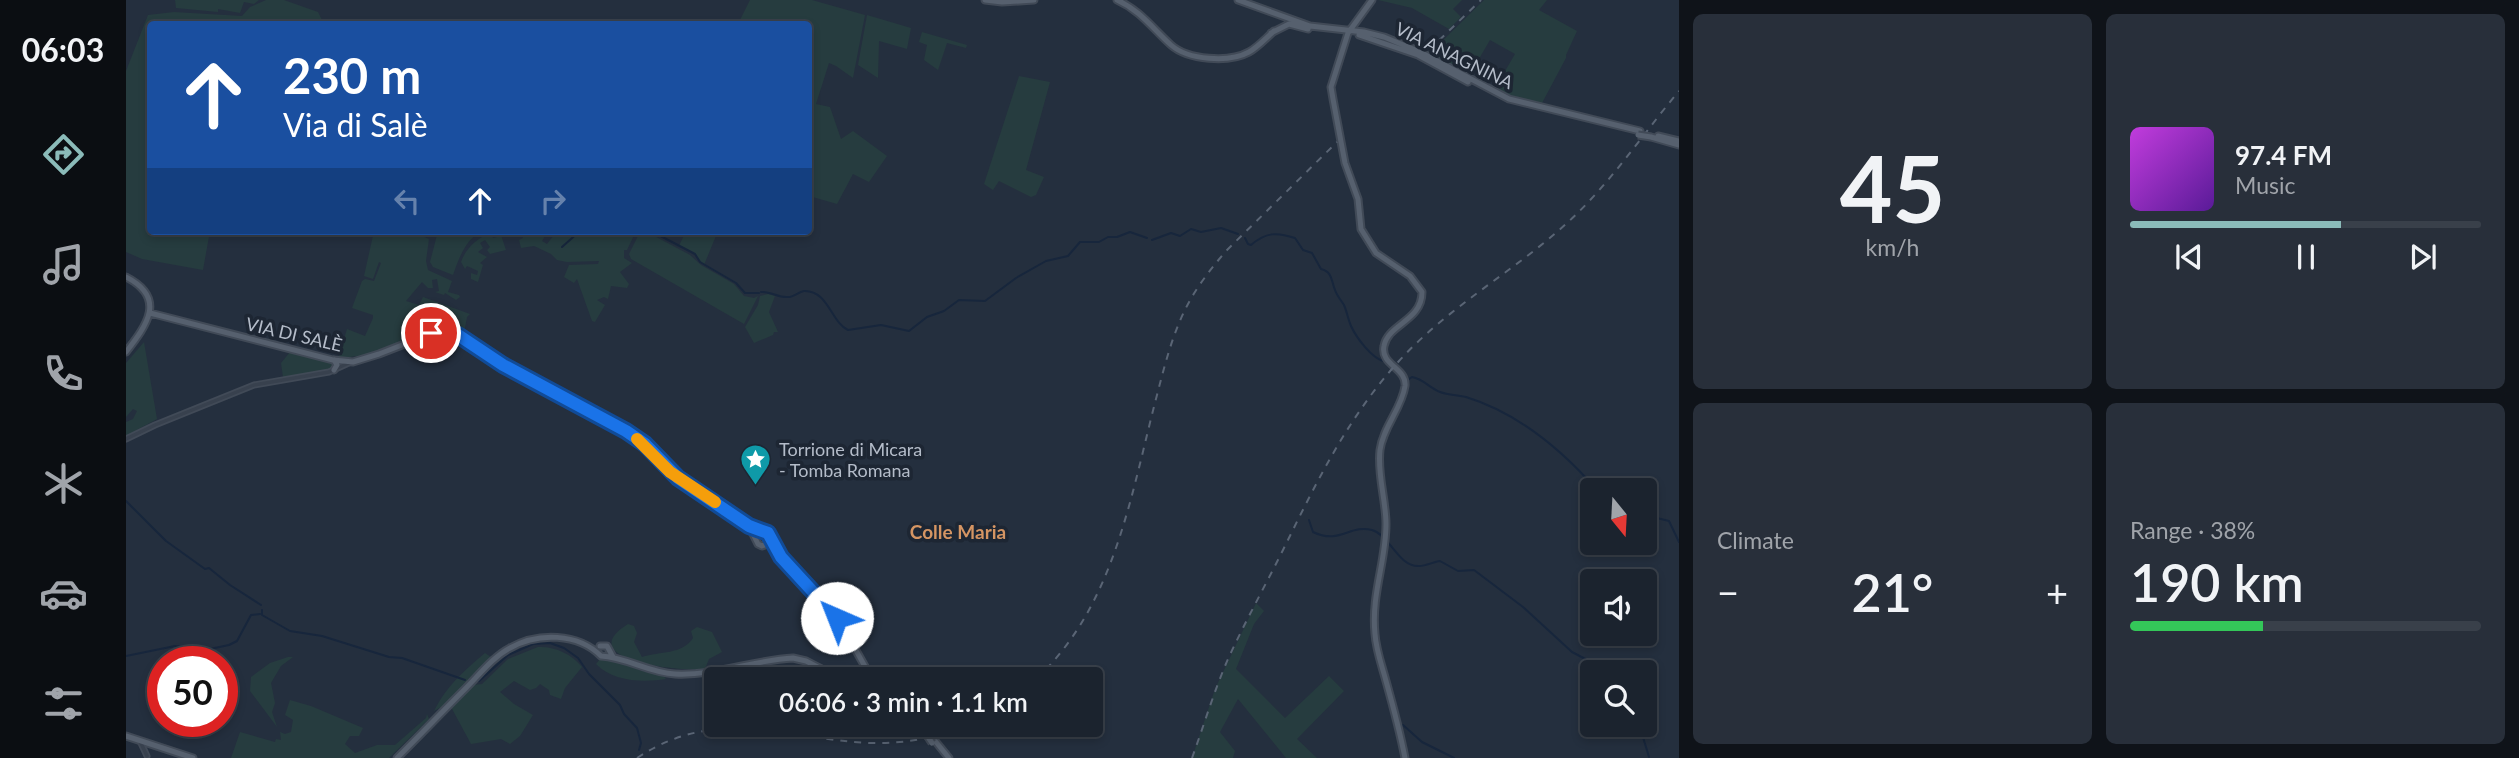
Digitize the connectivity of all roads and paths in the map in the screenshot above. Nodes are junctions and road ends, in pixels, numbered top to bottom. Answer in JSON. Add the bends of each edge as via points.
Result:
{"nodes":[{"id":1,"x":985,"y":0,"type":"edge"},
{"id":2,"x":1034,"y":0,"type":"edge"},
{"id":3,"x":1117,"y":0,"type":"edge"},
{"id":4,"x":1238,"y":0,"type":"edge"},
{"id":5,"x":1372,"y":0,"type":"edge"},
{"id":6,"x":1259,"y":7,"type":"junction"},
{"id":7,"x":1349,"y":32,"type":"junction"},
{"id":8,"x":1271,"y":33,"type":"junction"},
{"id":9,"x":1679,"y":143,"type":"edge"},
{"id":10,"x":126,"y":276,"type":"edge"},
{"id":11,"x":151,"y":313,"type":"junction"},
{"id":12,"x":126,"y":352,"type":"edge"},
{"id":13,"x":334,"y":360,"type":"junction"},
{"id":14,"x":353,"y":362,"type":"junction"},
{"id":15,"x":334,"y":370,"type":"junction"},
{"id":16,"x":126,"y":439,"type":"edge"},
{"id":17,"x":749,"y":526,"type":"junction"},
{"id":18,"x":763,"y":532,"type":"junction"},
{"id":19,"x":770,"y":539,"type":"junction"},
{"id":20,"x":756,"y":541,"type":"junction"},
{"id":21,"x":597,"y":649,"type":"junction"},
{"id":22,"x":609,"y":650,"type":"junction"},
{"id":23,"x":605,"y":656,"type":"junction"},
{"id":24,"x":613,"y":657,"type":"junction"},
{"id":25,"x":731,"y":667,"type":"edge"},
{"id":26,"x":818,"y":667,"type":"edge"},
{"id":27,"x":865,"y":667,"type":"edge"},
{"id":28,"x":704,"y":671,"type":"edge"},
{"id":29,"x":126,"y":736,"type":"edge"},
{"id":30,"x":930,"y":737,"type":"edge"},
{"id":31,"x":139,"y":740,"type":"junction"},
{"id":32,"x":153,"y":747,"type":"junction"},
{"id":33,"x":146,"y":755,"type":"edge"},
{"id":34,"x":193,"y":758,"type":"edge"},
{"id":35,"x":397,"y":758,"type":"edge"},
{"id":36,"x":947,"y":758,"type":"edge"},
{"id":37,"x":1405,"y":758,"type":"edge"}],
"edges":[{"from":1,"to":2,"type":"main road"},
{"from":3,"to":8,"type":"main road","name":"VIA ANAGNINA","via":[[1141,13],[1175,48],[1191,55],[1240,56]]},
{"from":4,"to":6,"type":"main road","name":"VIA ANAGNINA"},
{"from":5,"to":7,"type":"main road"},
{"from":6,"to":7,"type":"main road","name":"VIA ANAGNINA","via":[[1310,26]]},
{"from":6,"to":8,"type":"main road","name":"VIA ANAGNINA","via":[[1284,19]]},
{"from":7,"to":8,"type":"main road","name":"VIA ANAGNINA","via":[[1321,32],[1291,24]]},
{"from":7,"to":9,"type":"main road","name":"VIA ANAGNINA","bridge":true,"via":[[1407,46],[1509,99]]},
{"from":7,"to":37,"type":"main road","via":[[1331,87],[1346,166],[1358,199],[1360,227],[1376,253],[1410,276],[1422,293],[1418,310],[1384,346],[1386,359],[1403,375],[1405,387],[1380,452],[1386,504],[1375,637]]},
{"from":10,"to":11,"type":"main road","via":[[149,292]]},
{"from":11,"to":12,"type":"main road"},
{"from":11,"to":13,"type":"main road","name":"VIA DI SALÈ"},
{"from":13,"to":14,"type":"main road","name":"VIA DI SALÈ"},
{"from":13,"to":15,"type":"main road"},
{"from":14,"to":15,"type":"street"},
{"from":14,"to":17,"type":"main road","name":"VIA DI SALÈ","via":[[433,333],[458,335],[503,365],[626,431],[678,478]]},
{"from":15,"to":16,"type":"street","via":[[254,385]]},
{"from":17,"to":18,"type":"main road","name":"VIA DI SALÈ"},
{"from":17,"to":20,"type":"main road"},
{"from":18,"to":19,"type":"main road"},
{"from":18,"to":20,"type":"main road"},
{"from":19,"to":20,"type":"main road","via":[[765,546]]},
{"from":19,"to":27,"type":"main road","via":[[840,622]]},
{"from":21,"to":22,"type":"main road","via":[[606,645]]},
{"from":21,"to":23,"type":"main road"},
{"from":21,"to":35,"type":"main road","via":[[554,637],[513,646],[491,662]]},
{"from":22,"to":23,"type":"main road"},
{"from":22,"to":24,"type":"main road"},
{"from":23,"to":24,"type":"main road"},
{"from":24,"to":28,"type":"main road","via":[[657,672]]},
{"from":25,"to":26,"type":"main road","via":[[795,658]]},
{"from":29,"to":31,"type":"main road"},
{"from":30,"to":36,"type":"main road","bridge":true},
{"from":31,"to":32,"type":"main road"},
{"from":31,"to":33,"type":"street"},
{"from":32,"to":33,"type":"street"},
{"from":32,"to":34,"type":"main road"}]}
